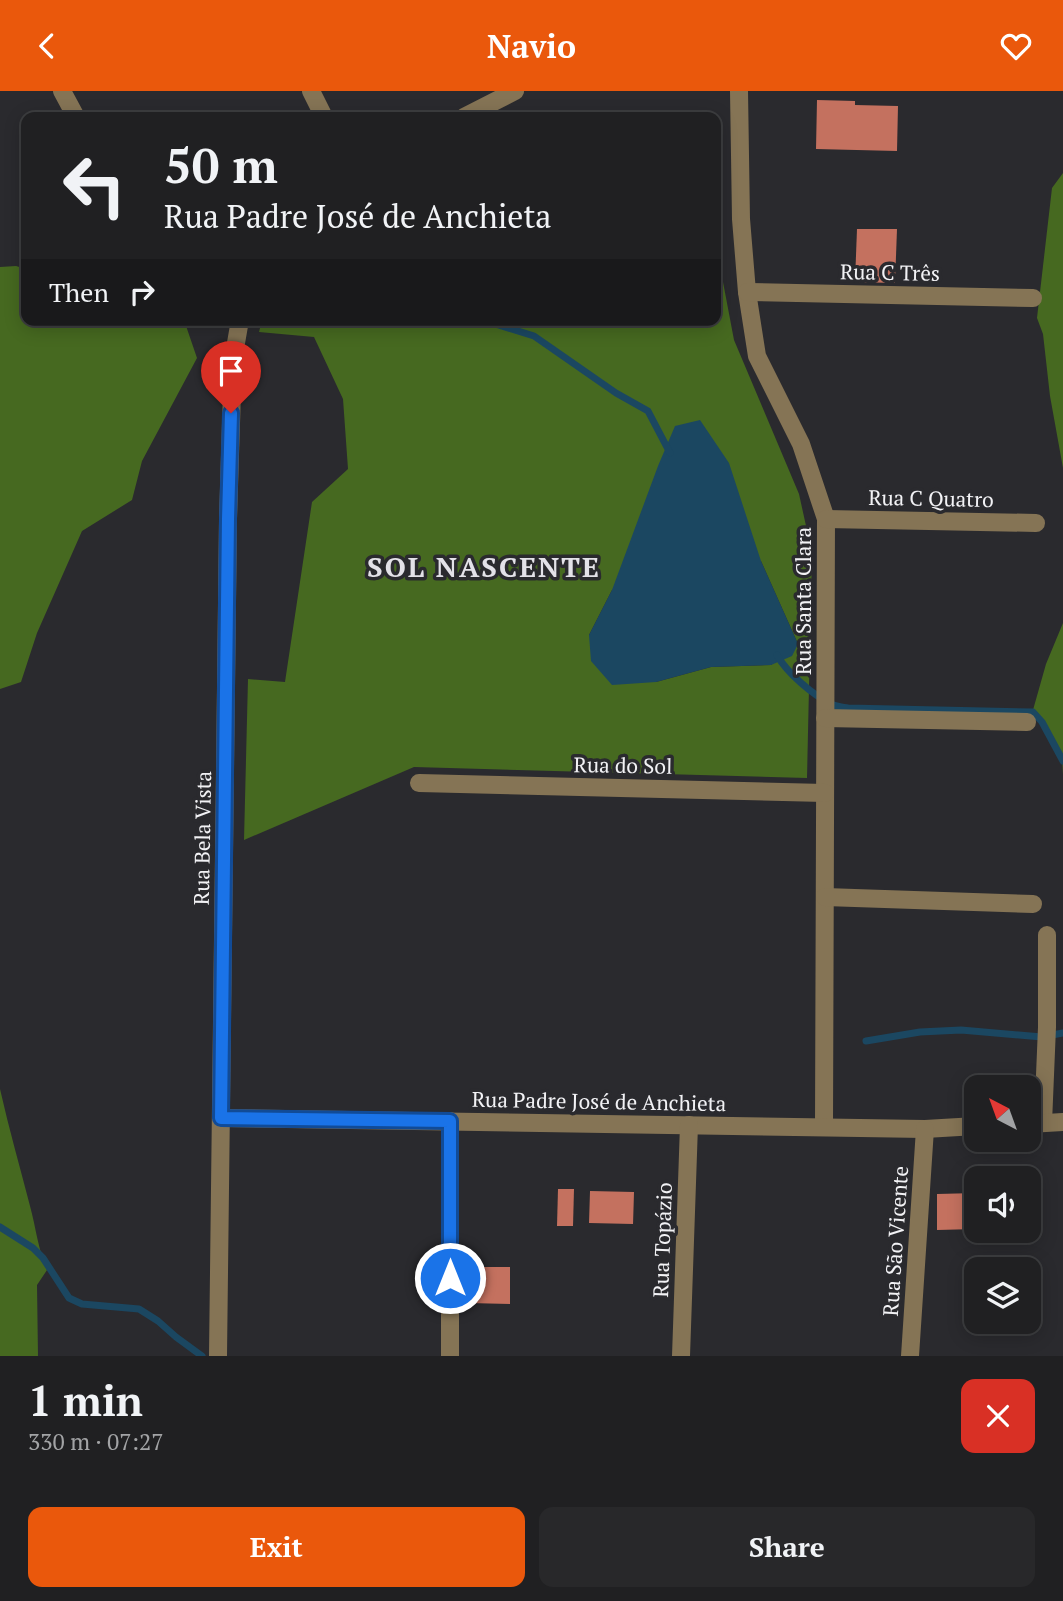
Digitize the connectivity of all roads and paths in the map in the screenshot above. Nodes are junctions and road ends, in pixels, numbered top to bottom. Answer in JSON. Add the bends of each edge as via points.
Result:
{"nodes":[{"id":1,"x":62,"y":91,"type":"edge"},
{"id":2,"x":311,"y":91,"type":"edge"},
{"id":3,"x":515,"y":91,"type":"edge"},
{"id":4,"x":739,"y":91,"type":"edge"},
{"id":5,"x":73,"y":112,"type":"edge"},
{"id":6,"x":322,"y":112,"type":"edge"},
{"id":7,"x":474,"y":112,"type":"edge"},
{"id":8,"x":747,"y":292,"type":"junction"},
{"id":9,"x":1033,"y":298,"type":"dead end"},
{"id":10,"x":239,"y":326,"type":"edge"},
{"id":11,"x":826,"y":519,"type":"junction"},
{"id":12,"x":1036,"y":523,"type":"dead end"},
{"id":13,"x":825,"y":718,"type":"junction"},
{"id":14,"x":1027,"y":722,"type":"dead end"},
{"id":15,"x":419,"y":783,"type":"dead end"},
{"id":16,"x":825,"y":793,"type":"junction"},
{"id":17,"x":825,"y":897,"type":"junction"},
{"id":18,"x":1033,"y":904,"type":"dead end"},
{"id":19,"x":1047,"y":935,"type":"dead end"},
{"id":20,"x":1041,"y":1079,"type":"edge"},
{"id":21,"x":221,"y":1118,"type":"junction"},
{"id":22,"x":450,"y":1121,"type":"junction"},
{"id":23,"x":1063,"y":1122,"type":"edge"},
{"id":24,"x":1041,"y":1123,"type":"edge"},
{"id":25,"x":689,"y":1125,"type":"junction"},
{"id":26,"x":824,"y":1127,"type":"junction"},
{"id":27,"x":964,"y":1127,"type":"edge"},
{"id":28,"x":925,"y":1129,"type":"junction"},
{"id":29,"x":218,"y":1356,"type":"edge"},
{"id":30,"x":450,"y":1356,"type":"edge"},
{"id":31,"x":681,"y":1356,"type":"edge"},
{"id":32,"x":910,"y":1356,"type":"edge"}],
"edges":[{"from":1,"to":5,"type":"street"},
{"from":2,"to":6,"type":"street"},
{"from":3,"to":7,"type":"street"},
{"from":4,"to":8,"type":"street","name":"Rua Santa Clara"},
{"from":8,"to":9,"type":"street","name":"Rua C Três"},
{"from":8,"to":11,"type":"street","name":"Rua Santa Clara","via":[[757,356],[801,444]]},
{"from":10,"to":21,"type":"street","name":"Rua Bela Vista","via":[[233,360],[228,519]]},
{"from":11,"to":12,"type":"street","name":"Rua C Quatro"},
{"from":11,"to":13,"type":"street","name":"Rua Santa Clara"},
{"from":13,"to":14,"type":"street"},
{"from":13,"to":16,"type":"street","name":"Rua Santa Clara"},
{"from":15,"to":16,"type":"street","name":"Rua do Sol"},
{"from":16,"to":17,"type":"street","name":"Rua Santa Clara"},
{"from":17,"to":18,"type":"street"},
{"from":17,"to":26,"type":"street","name":"Rua Santa Clara"},
{"from":19,"to":20,"type":"street","via":[[1047,1027]]},
{"from":21,"to":22,"type":"street","name":"Rua Padre José de Anchieta"},
{"from":21,"to":29,"type":"street","name":"Rua Bela Vista"},
{"from":22,"to":25,"type":"street","name":"Rua Padre José de Anchieta"},
{"from":22,"to":30,"type":"street"},
{"from":23,"to":24,"type":"street"},
{"from":25,"to":26,"type":"street","name":"Rua Padre José de Anchieta"},
{"from":25,"to":31,"type":"street","name":"Rua Topázio"},
{"from":26,"to":28,"type":"street","name":"Rua Padre José de Anchieta"},
{"from":27,"to":28,"type":"street","name":"Rua Padre José de Anchieta"},
{"from":28,"to":32,"type":"street","name":"Rua São Vicente"}]}
